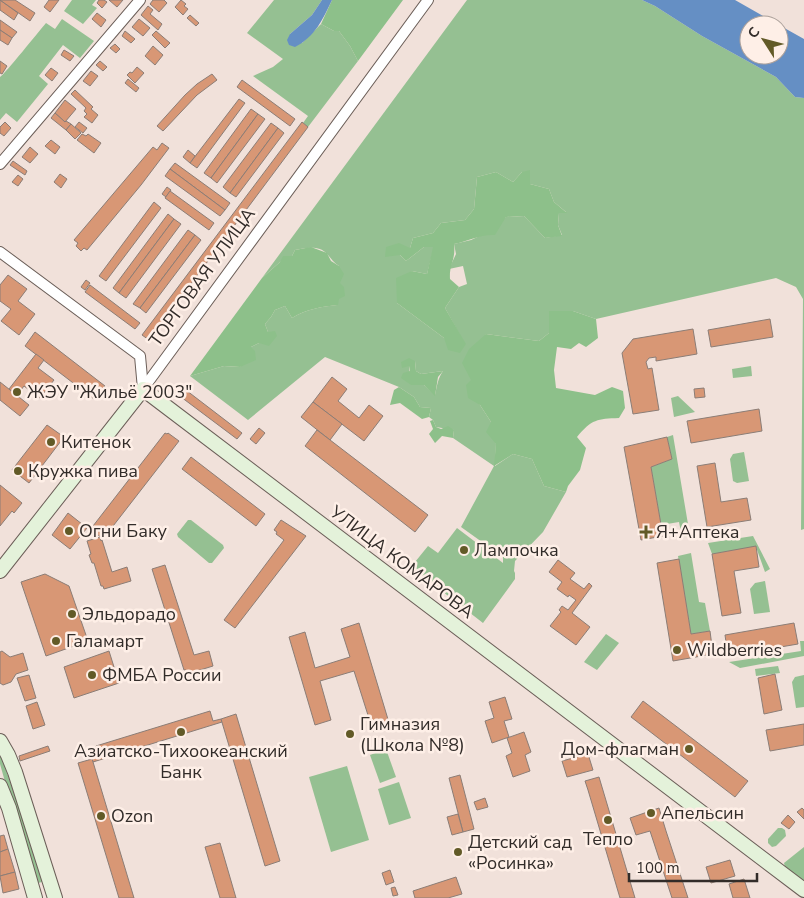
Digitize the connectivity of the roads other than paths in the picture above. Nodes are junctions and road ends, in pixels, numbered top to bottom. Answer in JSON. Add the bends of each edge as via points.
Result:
{"nodes":[{"id":1,"x":140,"y":0,"type":"edge"},
{"id":2,"x":428,"y":0,"type":"edge"},
{"id":3,"x":0,"y":164,"type":"edge"},
{"id":4,"x":0,"y":252,"type":"edge"},
{"id":5,"x":143,"y":389,"type":"junction"},
{"id":6,"x":0,"y":570,"type":"edge"},
{"id":7,"x":0,"y":741,"type":"edge"},
{"id":8,"x":0,"y":786,"type":"edge"},
{"id":9,"x":804,"y":890,"type":"edge"},
{"id":10,"x":35,"y":898,"type":"edge"},
{"id":11,"x":55,"y":898,"type":"edge"}],
"edges":[{"from":1,"to":3,"type":"street"},
{"from":2,"to":5,"type":"street","name":"ТОРГОВАЯ УЛИЦА"},
{"from":4,"to":5,"type":"street","via":[[140,356]]},
{"from":5,"to":6,"type":"street","name":"ТОРГОВАЯ УЛИЦА"},
{"from":5,"to":9,"type":"street","name":"УЛИЦА КОМАРОВА"},
{"from":7,"to":11,"type":"street","via":[[15,772]]},
{"from":8,"to":10,"type":"street"}]}
